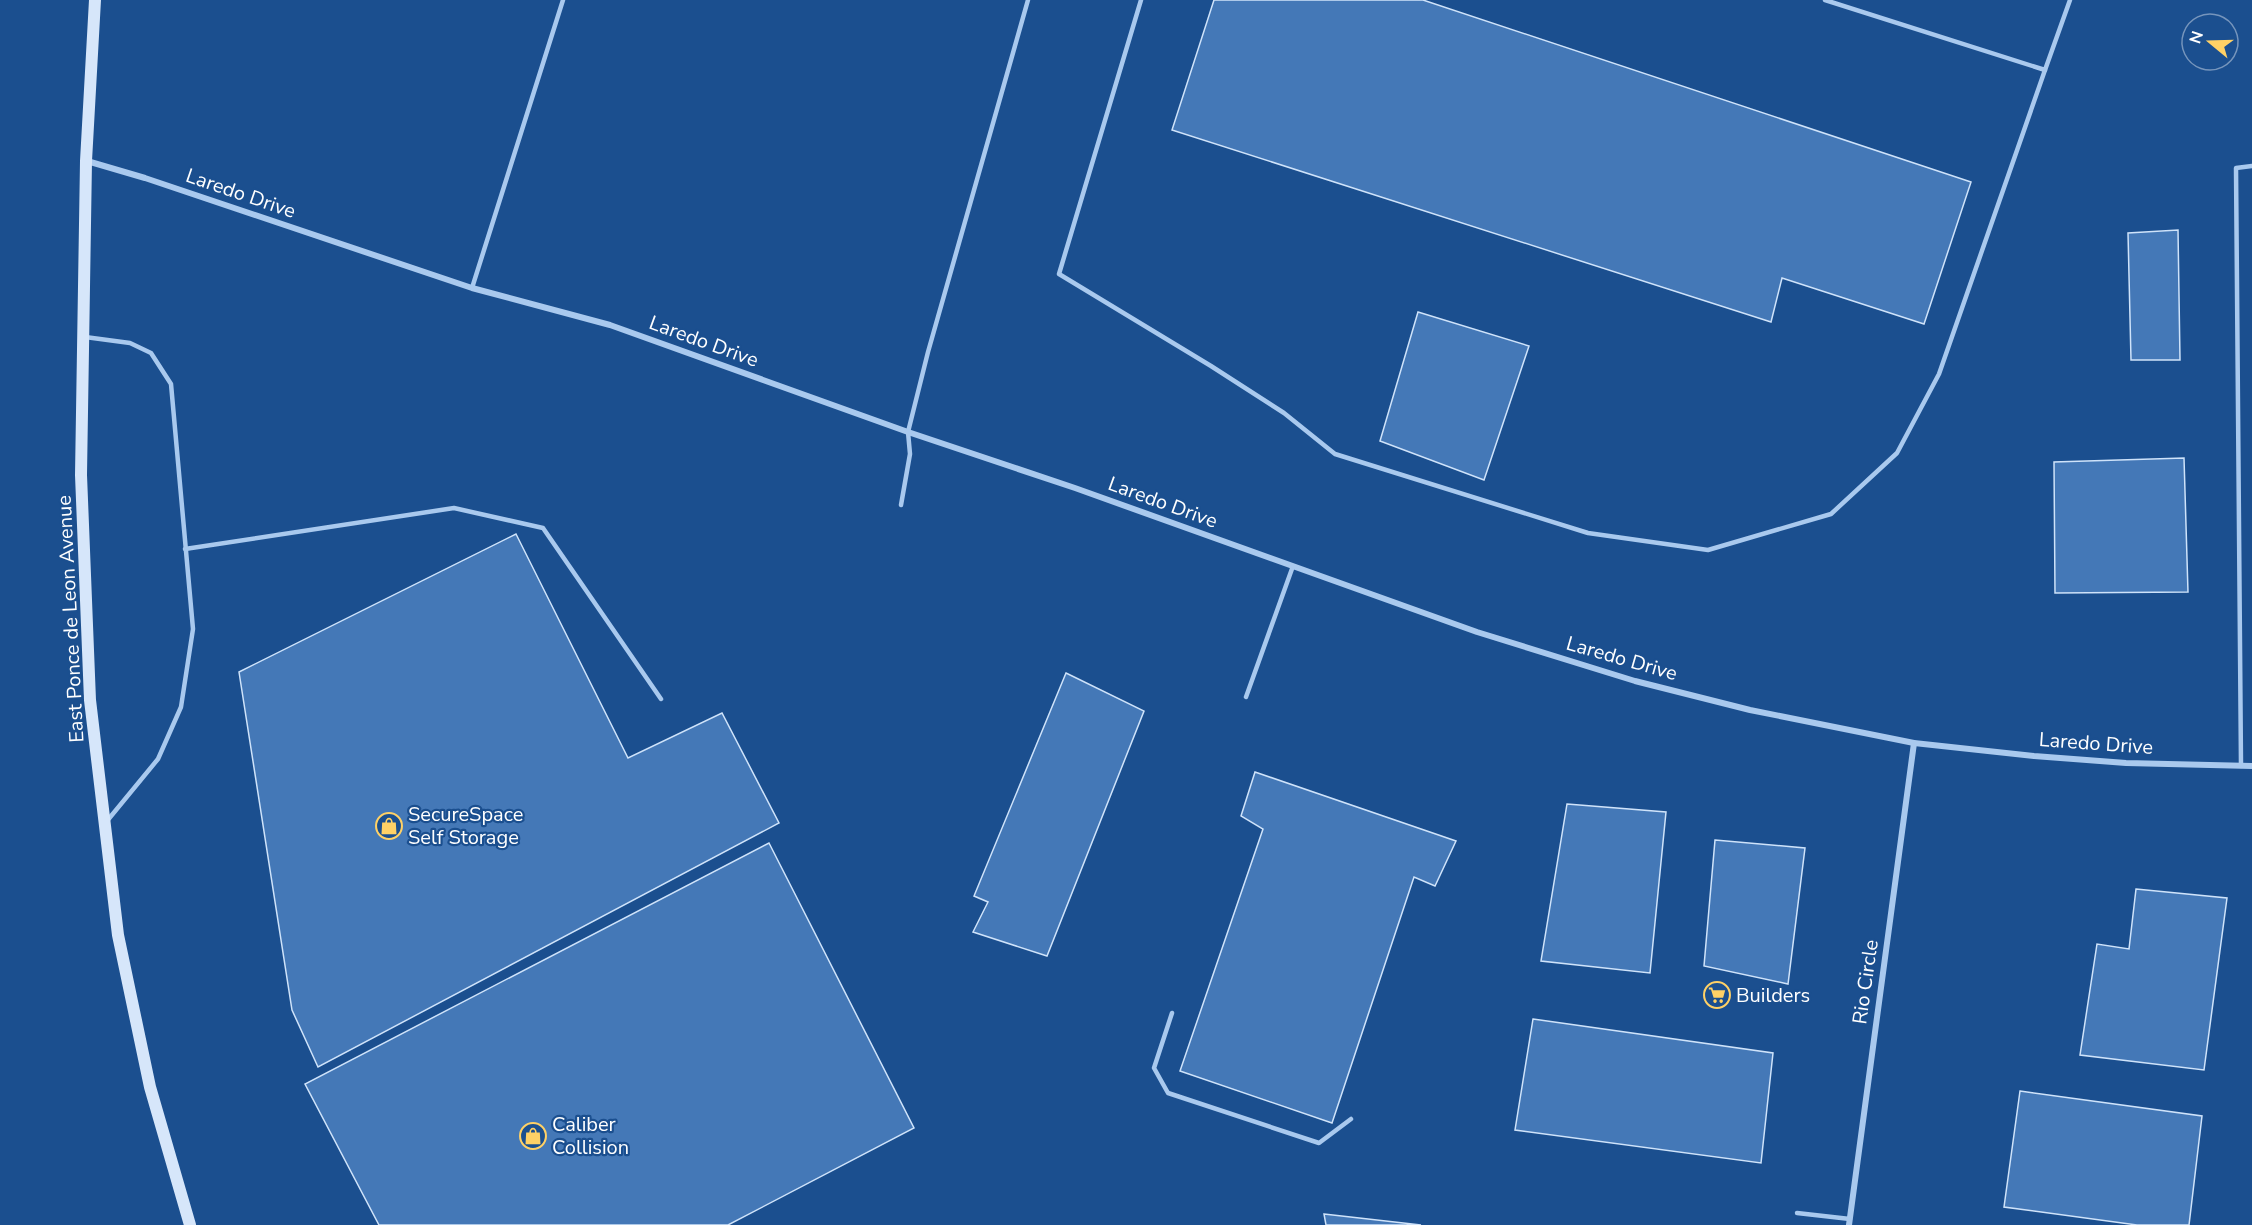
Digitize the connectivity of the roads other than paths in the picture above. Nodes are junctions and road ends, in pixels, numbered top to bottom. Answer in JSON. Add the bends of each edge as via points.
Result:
{"nodes":[{"id":1,"x":95,"y":0,"type":"edge"},
{"id":2,"x":563,"y":0,"type":"edge"},
{"id":3,"x":1028,"y":0,"type":"edge"},
{"id":4,"x":1141,"y":0,"type":"edge"},
{"id":5,"x":1825,"y":0,"type":"edge"},
{"id":6,"x":2070,"y":0,"type":"edge"},
{"id":7,"x":2045,"y":70,"type":"junction"},
{"id":8,"x":86,"y":161,"type":"junction"},
{"id":9,"x":2252,"y":166,"type":"edge"},
{"id":10,"x":472,"y":288,"type":"junction"},
{"id":11,"x":83,"y":337,"type":"junction"},
{"id":12,"x":908,"y":432,"type":"junction"},
{"id":13,"x":901,"y":504,"type":"dead end"},
{"id":14,"x":185,"y":549,"type":"junction"},
{"id":15,"x":1293,"y":566,"type":"junction"},
{"id":16,"x":1246,"y":697,"type":"dead end"},
{"id":17,"x":661,"y":699,"type":"dead end"},
{"id":18,"x":1914,"y":743,"type":"junction"},
{"id":19,"x":2241,"y":766,"type":"junction"},
{"id":20,"x":2252,"y":766,"type":"edge"},
{"id":21,"x":105,"y":823,"type":"junction"},
{"id":22,"x":1172,"y":1013,"type":"dead end"},
{"id":23,"x":1351,"y":1119,"type":"dead end"},
{"id":24,"x":1797,"y":1213,"type":"dead end"},
{"id":25,"x":1850,"y":1222,"type":"edge"},
{"id":26,"x":190,"y":1225,"type":"edge"}],
"edges":[{"from":1,"to":8,"type":"main road","name":"East Ponce de Leon Avenue"},
{"from":2,"to":10,"type":"lane"},
{"from":3,"to":12,"type":"lane","via":[[938,312]]},
{"from":4,"to":7,"type":"lane","via":[[1059,274],[1284,413],[1335,454],[1588,533],[1708,550],[1831,514],[1897,453],[1939,374]]},
{"from":5,"to":7,"type":"lane"},
{"from":6,"to":7,"type":"lane"},
{"from":8,"to":10,"type":"street","name":"Laredo Drive"},
{"from":8,"to":11,"type":"main road","name":"East Ponce de Leon Avenue"},
{"from":9,"to":19,"type":"lane","via":[[2236,168]]},
{"from":10,"to":12,"type":"street","name":"Laredo Drive","via":[[610,325]]},
{"from":11,"to":14,"type":"lane","via":[[130,344],[151,353],[171,384]]},
{"from":11,"to":21,"type":"main road","name":"East Ponce de Leon Avenue","via":[[81,475],[90,700]]},
{"from":12,"to":13,"type":"lane","via":[[910,454]]},
{"from":12,"to":15,"type":"street","name":"Laredo Drive"},
{"from":14,"to":17,"type":"lane","via":[[454,508],[543,528]]},
{"from":14,"to":21,"type":"lane","via":[[193,629],[181,707],[158,759]]},
{"from":15,"to":16,"type":"lane"},
{"from":15,"to":18,"type":"street","name":"Laredo Drive","via":[[1477,632],[1635,681],[1750,710]]},
{"from":18,"to":19,"type":"street","name":"Laredo Drive","via":[[2126,763]]},
{"from":18,"to":25,"type":"street","name":"Rio Circle"},
{"from":19,"to":20,"type":"street","name":"Laredo Drive"},
{"from":21,"to":26,"type":"main road","name":"East Ponce de Leon Avenue","via":[[120,946],[150,1087]]},
{"from":22,"to":23,"type":"lane","via":[[1154,1068],[1168,1093],[1319,1143]]},
{"from":24,"to":25,"type":"lane"}]}
